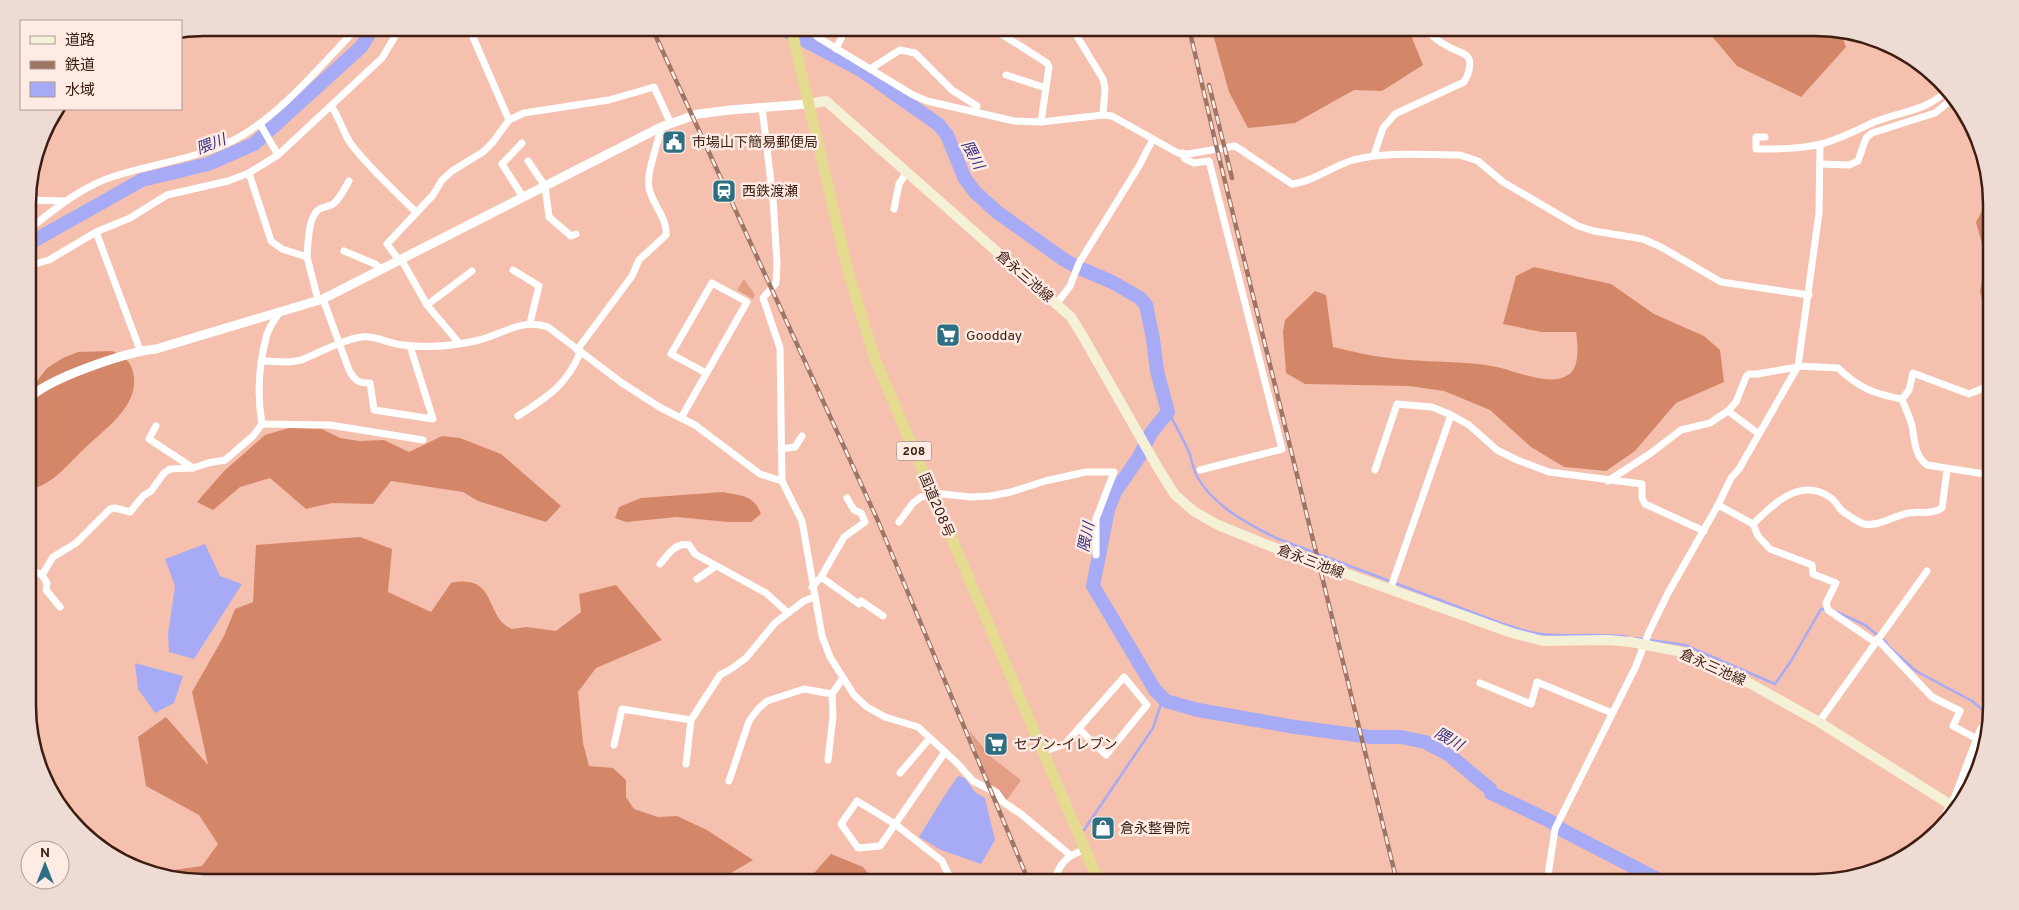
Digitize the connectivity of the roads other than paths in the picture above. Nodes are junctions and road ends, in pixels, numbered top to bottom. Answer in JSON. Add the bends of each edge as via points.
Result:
{"nodes":[{"id":1,"x":1006,"y":36,"type":"edge"},
{"id":2,"x":1077,"y":36,"type":"edge"},
{"id":3,"x":1432,"y":36,"type":"edge"},
{"id":4,"x":348,"y":37,"type":"edge"},
{"id":5,"x":395,"y":37,"type":"edge"},
{"id":6,"x":473,"y":37,"type":"edge"},
{"id":7,"x":792,"y":37,"type":"edge"},
{"id":8,"x":817,"y":37,"type":"edge"},
{"id":9,"x":842,"y":37,"type":"edge"},
{"id":10,"x":836,"y":49,"type":"junction"},
{"id":11,"x":870,"y":69,"type":"junction"},
{"id":12,"x":1006,"y":75,"type":"dead end"},
{"id":13,"x":1046,"y":88,"type":"junction"},
{"id":14,"x":1942,"y":94,"type":"edge"},
{"id":15,"x":1948,"y":102,"type":"edge"},
{"id":16,"x":808,"y":104,"type":"junction"},
{"id":17,"x":331,"y":106,"type":"junction"},
{"id":18,"x":762,"y":107,"type":"junction"},
{"id":19,"x":975,"y":111,"type":"junction"},
{"id":20,"x":1103,"y":115,"type":"junction"},
{"id":21,"x":509,"y":120,"type":"junction"},
{"id":22,"x":1041,"y":122,"type":"junction"},
{"id":23,"x":671,"y":124,"type":"junction"},
{"id":24,"x":262,"y":127,"type":"junction"},
{"id":25,"x":661,"y":127,"type":"junction"},
{"id":26,"x":1766,"y":137,"type":"dead end"},
{"id":27,"x":1153,"y":139,"type":"junction"},
{"id":28,"x":522,"y":143,"type":"dead end"},
{"id":29,"x":1820,"y":144,"type":"junction"},
{"id":30,"x":1182,"y":153,"type":"junction"},
{"id":31,"x":278,"y":154,"type":"junction"},
{"id":32,"x":1374,"y":155,"type":"junction"},
{"id":33,"x":528,"y":161,"type":"dead end"},
{"id":34,"x":1820,"y":164,"type":"junction"},
{"id":35,"x":907,"y":172,"type":"junction"},
{"id":36,"x":249,"y":173,"type":"junction"},
{"id":37,"x":349,"y":181,"type":"dead end"},
{"id":38,"x":545,"y":186,"type":"junction"},
{"id":39,"x":523,"y":197,"type":"junction"},
{"id":40,"x":37,"y":200,"type":"edge"},
{"id":41,"x":65,"y":201,"type":"junction"},
{"id":42,"x":894,"y":209,"type":"dead end"},
{"id":43,"x":416,"y":212,"type":"junction"},
{"id":44,"x":37,"y":223,"type":"edge"},
{"id":45,"x":96,"y":232,"type":"junction"},
{"id":46,"x":576,"y":234,"type":"dead end"},
{"id":47,"x":344,"y":251,"type":"dead end"},
{"id":48,"x":307,"y":257,"type":"junction"},
{"id":49,"x":400,"y":260,"type":"junction"},
{"id":50,"x":37,"y":263,"type":"edge"},
{"id":51,"x":381,"y":269,"type":"junction"},
{"id":52,"x":513,"y":270,"type":"dead end"},
{"id":53,"x":472,"y":272,"type":"dead end"},
{"id":54,"x":1809,"y":295,"type":"junction"},
{"id":55,"x":321,"y":300,"type":"junction"},
{"id":56,"x":1056,"y":303,"type":"junction"},
{"id":57,"x":428,"y":305,"type":"junction"},
{"id":58,"x":278,"y":312,"type":"junction"},
{"id":59,"x":530,"y":323,"type":"junction"},
{"id":60,"x":459,"y":343,"type":"junction"},
{"id":61,"x":340,"y":344,"type":"junction"},
{"id":62,"x":410,"y":346,"type":"junction"},
{"id":63,"x":140,"y":350,"type":"junction"},
{"id":64,"x":578,"y":351,"type":"junction"},
{"id":65,"x":261,"y":361,"type":"junction"},
{"id":66,"x":1798,"y":366,"type":"junction"},
{"id":67,"x":706,"y":373,"type":"junction"},
{"id":68,"x":1983,"y":388,"type":"edge"},
{"id":69,"x":37,"y":393,"type":"edge"},
{"id":70,"x":1902,"y":399,"type":"junction"},
{"id":71,"x":1728,"y":411,"type":"junction"},
{"id":72,"x":1451,"y":415,"type":"junction"},
{"id":73,"x":518,"y":416,"type":"dead end"},
{"id":74,"x":681,"y":418,"type":"junction"},
{"id":75,"x":262,"y":424,"type":"junction"},
{"id":76,"x":156,"y":426,"type":"dead end"},
{"id":77,"x":1759,"y":434,"type":"junction"},
{"id":78,"x":802,"y":436,"type":"dead end"},
{"id":79,"x":423,"y":440,"type":"dead end"},
{"id":80,"x":782,"y":449,"type":"junction"},
{"id":81,"x":193,"y":468,"type":"junction"},
{"id":82,"x":1200,"y":470,"type":"dead end"},
{"id":83,"x":1374,"y":470,"type":"dead end"},
{"id":84,"x":1946,"y":470,"type":"junction"},
{"id":85,"x":1983,"y":474,"type":"edge"},
{"id":86,"x":782,"y":481,"type":"junction"},
{"id":87,"x":1608,"y":481,"type":"junction"},
{"id":88,"x":933,"y":495,"type":"junction"},
{"id":89,"x":847,"y":498,"type":"dead end"},
{"id":90,"x":1718,"y":506,"type":"junction"},
{"id":91,"x":899,"y":522,"type":"dead end"},
{"id":92,"x":1753,"y":524,"type":"junction"},
{"id":93,"x":1704,"y":531,"type":"junction"},
{"id":94,"x":1096,"y":555,"type":"dead end"},
{"id":95,"x":660,"y":564,"type":"dead end"},
{"id":96,"x":716,"y":566,"type":"junction"},
{"id":97,"x":36,"y":572,"type":"edge"},
{"id":98,"x":1927,"y":572,"type":"dead end"},
{"id":99,"x":42,"y":575,"type":"junction"},
{"id":100,"x":821,"y":577,"type":"junction"},
{"id":101,"x":696,"y":579,"type":"dead end"},
{"id":102,"x":812,"y":587,"type":"junction"},
{"id":103,"x":1390,"y":590,"type":"junction"},
{"id":104,"x":814,"y":597,"type":"junction"},
{"id":105,"x":60,"y":607,"type":"dead end"},
{"id":106,"x":788,"y":613,"type":"junction"},
{"id":107,"x":883,"y":616,"type":"dead end"},
{"id":108,"x":1876,"y":641,"type":"junction"},
{"id":109,"x":1644,"y":644,"type":"junction"},
{"id":110,"x":843,"y":678,"type":"junction"},
{"id":111,"x":1480,"y":683,"type":"dead end"},
{"id":112,"x":832,"y":694,"type":"junction"},
{"id":113,"x":1612,"y":713,"type":"junction"},
{"id":114,"x":692,"y":720,"type":"junction"},
{"id":115,"x":1819,"y":722,"type":"junction"},
{"id":116,"x":1079,"y":729,"type":"junction"},
{"id":117,"x":1981,"y":729,"type":"edge"},
{"id":118,"x":930,"y":738,"type":"junction"},
{"id":119,"x":1977,"y":740,"type":"junction"},
{"id":120,"x":614,"y":745,"type":"dead end"},
{"id":121,"x":945,"y":752,"type":"junction"},
{"id":122,"x":1042,"y":752,"type":"junction"},
{"id":123,"x":828,"y":760,"type":"dead end"},
{"id":124,"x":686,"y":764,"type":"dead end"},
{"id":125,"x":900,"y":773,"type":"dead end"},
{"id":126,"x":729,"y":781,"type":"dead end"},
{"id":127,"x":1960,"y":791,"type":"edge"},
{"id":128,"x":1950,"y":805,"type":"edge"},
{"id":129,"x":894,"y":824,"type":"junction"},
{"id":130,"x":1084,"y":850,"type":"junction"},
{"id":131,"x":1070,"y":855,"type":"junction"},
{"id":132,"x":1057,"y":873,"type":"edge"},
{"id":133,"x":1095,"y":873,"type":"edge"},
{"id":134,"x":1548,"y":873,"type":"edge"},
{"id":135,"x":948,"y":874,"type":"edge"}],
"edges":[{"from":1,"to":13,"type":"street","via":[[1048,63]]},
{"from":2,"to":20,"type":"street","via":[[1106,88]]},
{"from":3,"to":32,"type":"street","via":[[1466,56],[1469,60],[1467,78],[1395,114],[1383,128]]},
{"from":4,"to":24,"type":"street"},
{"from":5,"to":17,"type":"street","via":[[382,58]]},
{"from":6,"to":21,"type":"street"},
{"from":7,"to":16,"type":"highway","name":"国道208号","number":"208"},
{"from":8,"to":10,"type":"street"},
{"from":9,"to":10,"type":"street"},
{"from":10,"to":11,"type":"street"},
{"from":11,"to":19,"type":"street","via":[[927,101]]},
{"from":11,"to":19,"type":"street","via":[[900,50],[915,53],[952,90],[977,106]]},
{"from":12,"to":13,"type":"street"},
{"from":13,"to":22,"type":"street"},
{"from":14,"to":29,"type":"street","via":[[1932,102]]},
{"from":15,"to":34,"type":"street","via":[[1935,113],[1872,133],[1866,138],[1858,161],[1849,165]]},
{"from":16,"to":18,"type":"street"},
{"from":16,"to":35,"type":"main road","name":"倉永三池線","via":[[826,101]]},
{"from":16,"to":88,"type":"highway","name":"国道208号","number":"208","via":[[860,314],[875,359]]},
{"from":17,"to":31,"type":"street"},
{"from":17,"to":43,"type":"street","via":[[355,148]]},
{"from":18,"to":23,"type":"street","via":[[698,114]]},
{"from":18,"to":80,"type":"street","via":[[777,263],[776,283],[763,298],[780,348]]},
{"from":19,"to":22,"type":"street","via":[[1014,121]]},
{"from":20,"to":22,"type":"street"},
{"from":20,"to":27,"type":"street","via":[[1112,116]]},
{"from":21,"to":23,"type":"street","via":[[524,113],[609,100],[654,87]]},
{"from":21,"to":43,"type":"street","via":[[494,142],[452,171]]},
{"from":23,"to":25,"type":"street"},
{"from":24,"to":31,"type":"street"},
{"from":24,"to":41,"type":"street","via":[[212,150],[114,176]]},
{"from":25,"to":38,"type":"street"},
{"from":25,"to":64,"type":"street","via":[[649,183],[666,236],[639,260],[632,276]]},
{"from":26,"to":29,"type":"street","via":[[1756,137],[1756,149]]},
{"from":27,"to":30,"type":"street"},
{"from":27,"to":56,"type":"street","via":[[1096,232],[1070,286]]},
{"from":28,"to":39,"type":"street","via":[[502,164]]},
{"from":29,"to":34,"type":"street"},
{"from":30,"to":32,"type":"street","via":[[1235,146],[1292,184],[1302,183],[1332,167]]},
{"from":30,"to":82,"type":"street","via":[[1185,159],[1194,163],[1210,161],[1282,449]]},
{"from":31,"to":36,"type":"street"},
{"from":32,"to":54,"type":"street","via":[[1470,158],[1503,182],[1578,226],[1643,239],[1721,282]]},
{"from":33,"to":38,"type":"street"},
{"from":34,"to":54,"type":"street","via":[[1819,213]]},
{"from":35,"to":42,"type":"street","via":[[898,184]]},
{"from":35,"to":56,"type":"main road","name":"倉永三池線"},
{"from":36,"to":45,"type":"street","via":[[167,195],[130,218]]},
{"from":36,"to":48,"type":"street","via":[[271,241],[282,249]]},
{"from":37,"to":48,"type":"street","via":[[332,205],[314,215]]},
{"from":38,"to":39,"type":"street"},
{"from":38,"to":46,"type":"street","via":[[549,217],[571,236]]},
{"from":39,"to":49,"type":"street"},
{"from":40,"to":41,"type":"street"},
{"from":41,"to":44,"type":"street"},
{"from":43,"to":49,"type":"street","via":[[387,244]]},
{"from":45,"to":50,"type":"street","via":[[49,260]]},
{"from":45,"to":63,"type":"street"},
{"from":47,"to":51,"type":"street"},
{"from":48,"to":55,"type":"street"},
{"from":49,"to":51,"type":"street"},
{"from":49,"to":57,"type":"street"},
{"from":51,"to":55,"type":"street"},
{"from":52,"to":59,"type":"street","via":[[539,286]]},
{"from":53,"to":57,"type":"street"},
{"from":54,"to":66,"type":"street"},
{"from":55,"to":58,"type":"street"},
{"from":55,"to":61,"type":"street"},
{"from":56,"to":103,"type":"main road","name":"倉永三池線","via":[[1081,333],[1176,495],[1218,525]]},
{"from":57,"to":60,"type":"street"},
{"from":58,"to":63,"type":"street"},
{"from":58,"to":65,"type":"street","via":[[268,333]]},
{"from":59,"to":60,"type":"street","via":[[493,337]]},
{"from":59,"to":64,"type":"street","via":[[548,327]]},
{"from":60,"to":62,"type":"street"},
{"from":61,"to":62,"type":"street","via":[[362,337]]},
{"from":61,"to":62,"type":"street","via":[[354,379],[370,383],[374,410],[433,419]]},
{"from":61,"to":65,"type":"street","via":[[296,361]]},
{"from":63,"to":69,"type":"street","via":[[61,378]]},
{"from":64,"to":73,"type":"street","via":[[575,365],[552,394]]},
{"from":64,"to":74,"type":"street","via":[[622,383]]},
{"from":65,"to":75,"type":"street","via":[[258,404]]},
{"from":66,"to":70,"type":"street","via":[[1838,368],[1854,382],[1876,394]]},
{"from":66,"to":71,"type":"street","via":[[1749,374],[1736,402]]},
{"from":66,"to":77,"type":"street"},
{"from":67,"to":67,"type":"street","via":[[747,302],[712,283],[671,354]]},
{"from":67,"to":74,"type":"street"},
{"from":68,"to":70,"type":"street","via":[[1969,394],[1913,373],[1909,390]]},
{"from":70,"to":84,"type":"street","via":[[1920,459],[1927,466]]},
{"from":71,"to":77,"type":"street"},
{"from":71,"to":87,"type":"street","via":[[1710,423],[1681,430],[1669,437]]},
{"from":72,"to":83,"type":"street","via":[[1432,407],[1397,404]]},
{"from":72,"to":87,"type":"street","via":[[1469,425],[1497,450],[1517,460],[1549,472]]},
{"from":72,"to":103,"type":"street"},
{"from":74,"to":86,"type":"street","via":[[760,474]]},
{"from":75,"to":79,"type":"street","via":[[330,425]]},
{"from":75,"to":81,"type":"street","via":[[225,460]]},
{"from":76,"to":81,"type":"street","via":[[149,439]]},
{"from":77,"to":90,"type":"street"},
{"from":78,"to":80,"type":"street","via":[[795,447]]},
{"from":80,"to":86,"type":"street"},
{"from":81,"to":99,"type":"street","via":[[164,472],[130,512],[110,509],[76,544],[53,557]]},
{"from":84,"to":85,"type":"street"},
{"from":84,"to":92,"type":"street","via":[[1942,508],[1936,512],[1908,513],[1864,524],[1842,510],[1831,498],[1805,489],[1789,494]]},
{"from":86,"to":102,"type":"street","via":[[802,522]]},
{"from":87,"to":93,"type":"street","via":[[1642,484],[1645,504]]},
{"from":88,"to":91,"type":"street","via":[[914,503]]},
{"from":88,"to":94,"type":"street","via":[[990,496],[1086,472],[1114,472],[1096,519]]},
{"from":88,"to":122,"type":"highway","name":"国道208号","number":"208"},
{"from":89,"to":100,"type":"street","via":[[865,522],[844,537]]},
{"from":90,"to":92,"type":"street"},
{"from":90,"to":93,"type":"street"},
{"from":92,"to":108,"type":"street","via":[[1758,536],[1770,549],[1812,564],[1813,574],[1836,583],[1826,603],[1828,610]]},
{"from":93,"to":109,"type":"street","via":[[1668,593]]},
{"from":95,"to":96,"type":"street","via":[[682,544]]},
{"from":96,"to":101,"type":"street"},
{"from":96,"to":106,"type":"street","via":[[766,593]]},
{"from":97,"to":99,"type":"street"},
{"from":98,"to":108,"type":"street"},
{"from":99,"to":105,"type":"street","via":[[47,584],[46,590]]},
{"from":100,"to":102,"type":"street"},
{"from":100,"to":107,"type":"street","via":[[859,604],[861,601]]},
{"from":102,"to":104,"type":"street"},
{"from":103,"to":109,"type":"main road","name":"倉永三池線","via":[[1544,641],[1608,640]]},
{"from":104,"to":106,"type":"street"},
{"from":104,"to":110,"type":"street","via":[[822,636]]},
{"from":106,"to":114,"type":"street","via":[[775,623],[746,658],[720,675]]},
{"from":108,"to":115,"type":"street"},
{"from":108,"to":119,"type":"street","via":[[1932,697],[1960,711],[1953,726]]},
{"from":109,"to":113,"type":"street"},
{"from":109,"to":115,"type":"main road","name":"倉永三池線","via":[[1705,660]]},
{"from":110,"to":112,"type":"street"},
{"from":110,"to":118,"type":"street","via":[[867,707],[885,717],[918,727]]},
{"from":111,"to":113,"type":"street","via":[[1531,704],[1537,682]]},
{"from":112,"to":123,"type":"street"},
{"from":112,"to":126,"type":"street","via":[[804,689],[767,701],[749,721]]},
{"from":113,"to":134,"type":"street","via":[[1555,829]]},
{"from":114,"to":120,"type":"street","via":[[622,709]]},
{"from":114,"to":124,"type":"street"},
{"from":115,"to":128,"type":"main road","name":"倉永三池線"},
{"from":116,"to":116,"type":"street","via":[[1124,678],[1147,705],[1106,754]]},
{"from":116,"to":122,"type":"street","via":[[1065,744]]},
{"from":117,"to":119,"type":"street"},
{"from":118,"to":121,"type":"street"},
{"from":118,"to":125,"type":"street"},
{"from":119,"to":127,"type":"street"},
{"from":121,"to":129,"type":"street"},
{"from":121,"to":131,"type":"street","via":[[974,781],[996,793]]},
{"from":122,"to":130,"type":"highway","name":"国道208号","number":"208"},
{"from":129,"to":129,"type":"street","via":[[880,846],[858,848],[841,824],[857,801]]},
{"from":129,"to":135,"type":"street","via":[[942,860]]},
{"from":130,"to":131,"type":"street"},
{"from":130,"to":133,"type":"highway","name":"国道208号","number":"208"},
{"from":131,"to":132,"type":"street"}]}
